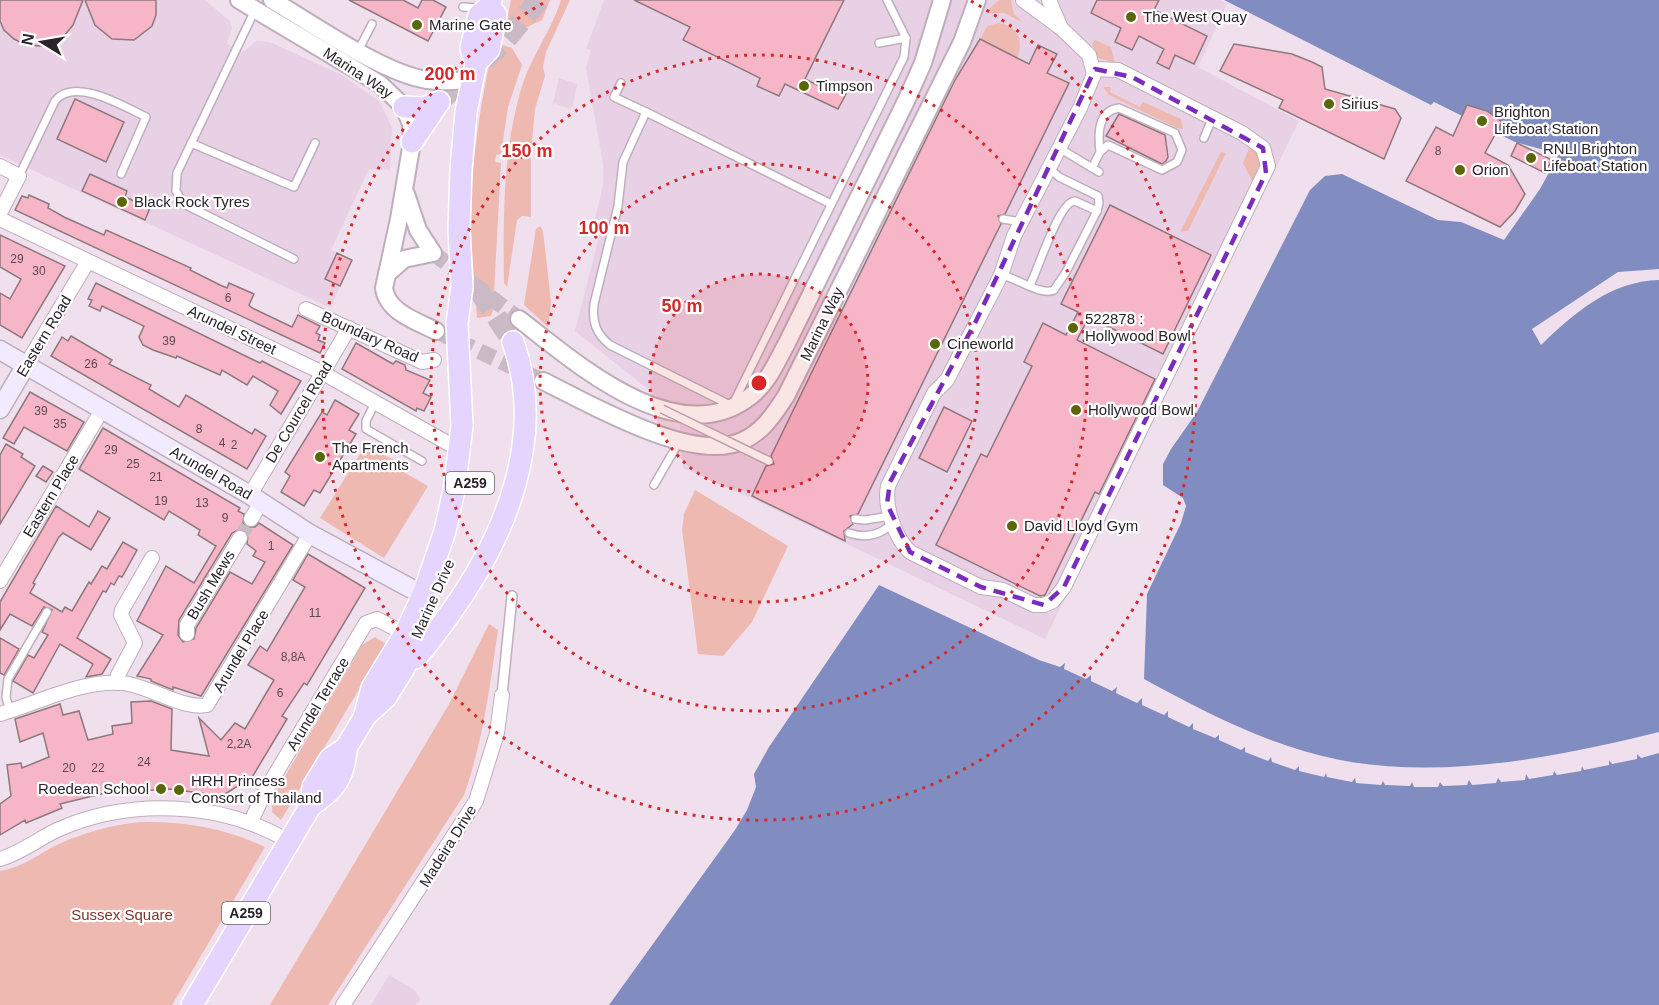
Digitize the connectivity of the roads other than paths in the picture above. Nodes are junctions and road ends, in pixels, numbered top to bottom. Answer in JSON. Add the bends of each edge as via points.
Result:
{"nodes":[{"id":1,"x":238,"y":0,"type":"edge"},
{"id":2,"x":272,"y":0,"type":"edge"},
{"id":3,"x":942,"y":0,"type":"edge"},
{"id":4,"x":977,"y":0,"type":"edge"},
{"id":5,"x":1023,"y":0,"type":"edge"},
{"id":6,"x":1049,"y":0,"type":"edge"},
{"id":7,"x":889,"y":1,"type":"edge"},
{"id":8,"x":490,"y":4,"type":"edge"},
{"id":9,"x":464,"y":7,"type":"dead end"},
{"id":10,"x":255,"y":10,"type":"junction"},
{"id":11,"x":372,"y":24,"type":"dead end"},
{"id":12,"x":1061,"y":28,"type":"junction"},
{"id":13,"x":906,"y":38,"type":"junction"},
{"id":14,"x":879,"y":43,"type":"dead end"},
{"id":15,"x":358,"y":51,"type":"junction"},
{"id":16,"x":1095,"y":69,"type":"junction"},
{"id":17,"x":474,"y":71,"type":"junction"},
{"id":18,"x":621,"y":83,"type":"dead end"},
{"id":19,"x":404,"y":107,"type":"junction"},
{"id":20,"x":646,"y":112,"type":"junction"},
{"id":21,"x":1212,"y":119,"type":"junction"},
{"id":22,"x":1204,"y":138,"type":"dead end"},
{"id":23,"x":191,"y":142,"type":"junction"},
{"id":24,"x":412,"y":142,"type":"junction"},
{"id":25,"x":315,"y":143,"type":"dead end"},
{"id":26,"x":1059,"y":148,"type":"junction"},
{"id":27,"x":1100,"y":152,"type":"junction"},
{"id":28,"x":0,"y":166,"type":"edge"},
{"id":29,"x":1049,"y":168,"type":"junction"},
{"id":30,"x":121,"y":174,"type":"dead end"},
{"id":31,"x":19,"y":176,"type":"junction"},
{"id":32,"x":404,"y":188,"type":"junction"},
{"id":33,"x":831,"y":204,"type":"junction"},
{"id":34,"x":1097,"y":211,"type":"junction"},
{"id":35,"x":0,"y":213,"type":"edge"},
{"id":36,"x":0,"y":219,"type":"edge"},
{"id":37,"x":1003,"y":219,"type":"dead end"},
{"id":38,"x":1021,"y":222,"type":"junction"},
{"id":39,"x":294,"y":259,"type":"dead end"},
{"id":40,"x":87,"y":263,"type":"junction"},
{"id":41,"x":1000,"y":275,"type":"junction"},
{"id":42,"x":384,"y":277,"type":"junction"},
{"id":43,"x":1030,"y":285,"type":"junction"},
{"id":44,"x":462,"y":287,"type":"junction"},
{"id":45,"x":306,"y":309,"type":"dead end"},
{"id":46,"x":519,"y":318,"type":"tunnel mouth"},
{"id":47,"x":349,"y":328,"type":"junction"},
{"id":48,"x":436,"y":331,"type":"tunnel mouth"},
{"id":49,"x":513,"y":342,"type":"tunnel mouth"},
{"id":50,"x":0,"y":350,"type":"edge"},
{"id":51,"x":434,"y":360,"type":"dead end"},
{"id":52,"x":26,"y":365,"type":"junction"},
{"id":53,"x":323,"y":373,"type":"junction"},
{"id":54,"x":543,"y":381,"type":"tunnel mouth"},
{"id":55,"x":375,"y":403,"type":"junction"},
{"id":56,"x":0,"y":409,"type":"edge"},
{"id":57,"x":662,"y":409,"type":"junction"},
{"id":58,"x":102,"y":410,"type":"junction"},
{"id":59,"x":679,"y":442,"type":"junction"},
{"id":60,"x":460,"y":447,"type":"junction"},
{"id":61,"x":422,"y":461,"type":"dead end"},
{"id":62,"x":769,"y":461,"type":"dead end"},
{"id":63,"x":654,"y":485,"type":"dead end"},
{"id":64,"x":255,"y":499,"type":"junction"},
{"id":65,"x":251,"y":519,"type":"tunnel mouth"},
{"id":66,"x":855,"y":519,"type":"dead end"},
{"id":67,"x":893,"y":519,"type":"junction"},
{"id":68,"x":849,"y":533,"type":"dead end"},
{"id":69,"x":310,"y":534,"type":"junction"},
{"id":70,"x":240,"y":538,"type":"tunnel mouth"},
{"id":71,"x":152,"y":558,"type":"dead end"},
{"id":72,"x":0,"y":581,"type":"edge"},
{"id":73,"x":423,"y":596,"type":"junction"},
{"id":74,"x":512,"y":596,"type":"dead end"},
{"id":75,"x":47,"y":612,"type":"dead end"},
{"id":76,"x":187,"y":634,"type":"dead end"},
{"id":77,"x":405,"y":634,"type":"junction"},
{"id":78,"x":404,"y":668,"type":"junction"},
{"id":79,"x":118,"y":683,"type":"junction"},
{"id":80,"x":501,"y":695,"type":"joint"},
{"id":81,"x":5,"y":712,"type":"edge"},
{"id":82,"x":364,"y":718,"type":"junction"},
{"id":83,"x":250,"y":823,"type":"junction"},
{"id":84,"x":288,"y":841,"type":"junction"},
{"id":85,"x":0,"y":859,"type":"edge"},
{"id":86,"x":192,"y":1005,"type":"edge"},
{"id":87,"x":343,"y":1005,"type":"edge"}],
"edges":[{"from":1,"to":10,"type":"street","name":"Marina Way"},
{"from":2,"to":15,"type":"street"},
{"from":3,"to":57,"type":"street","name":"Marina Way","bridge":true,"via":[[923,63],[901,111],[765,381],[752,396],[722,413],[701,416]]},
{"from":4,"to":59,"type":"street","name":"Marina Way","via":[[962,42],[771,419],[750,438],[732,445],[702,447]]},
{"from":5,"to":12,"type":"street"},
{"from":6,"to":12,"type":"street"},
{"from":7,"to":13,"type":"lane"},
{"from":8,"to":9,"type":"lane"},
{"from":8,"to":17,"type":"main road","name":"Marine Drive","number":"A259","via":[[496,15],[489,49]]},
{"from":10,"to":19,"type":"street","name":"Marina Way","via":[[380,84]]},
{"from":10,"to":23,"type":"lane"},
{"from":11,"to":15,"type":"lane"},
{"from":12,"to":16,"type":"street","via":[[1089,54]]},
{"from":13,"to":14,"type":"lane"},
{"from":13,"to":33,"type":"lane","via":[[902,60]]},
{"from":15,"to":17,"type":"street","via":[[425,80]]},
{"from":16,"to":21,"type":"street","via":[[1118,70]]},
{"from":16,"to":26,"type":"street"},
{"from":17,"to":44,"type":"main road","name":"Marine Drive","number":"A259","via":[[461,168]]},
{"from":18,"to":20,"type":"lane","via":[[614,97]]},
{"from":19,"to":24,"type":"street","name":"Marina Way","via":[[411,124]]},
{"from":19,"to":24,"type":"main road","via":[[423,108],[439,102]]},
{"from":20,"to":33,"type":"lane"},
{"from":20,"to":33,"type":"lane","via":[[623,162],[620,197],[594,304],[594,321],[598,333],[610,345],[675,378],[732,406]]},
{"from":21,"to":22,"type":"lane"},
{"from":21,"to":67,"type":"street","via":[[1260,144],[1268,159],[1266,173],[1057,598],[1039,606],[1003,590],[981,587],[910,552],[901,542]]},
{"from":23,"to":25,"type":"lane","via":[[294,187]]},
{"from":23,"to":39,"type":"lane","via":[[175,182],[184,204]]},
{"from":24,"to":32,"type":"street","name":"Marina Way"},
{"from":26,"to":27,"type":"lane","via":[[1096,170]]},
{"from":26,"to":29,"type":"street"},
{"from":27,"to":27,"type":"lane","via":[[1101,122],[1107,112],[1119,108],[1175,133],[1182,150],[1177,162],[1162,170],[1111,146]]},
{"from":28,"to":31,"type":"street"},
{"from":29,"to":34,"type":"lane","via":[[1098,196]]},
{"from":29,"to":38,"type":"street"},
{"from":30,"to":31,"type":"lane","via":[[146,117],[98,95],[77,91],[55,101]]},
{"from":31,"to":35,"type":"street"},
{"from":32,"to":42,"type":"street","name":"Marina Way","via":[[394,249]]},
{"from":32,"to":42,"type":"street","name":"Marina Way","via":[[413,218],[433,253],[404,259]]},
{"from":34,"to":43,"type":"lane","via":[[1059,285],[1049,292]]},
{"from":34,"to":43,"type":"lane","via":[[1075,201],[1066,205]]},
{"from":36,"to":40,"type":"street","name":"Arundel Street"},
{"from":37,"to":38,"type":"lane"},
{"from":38,"to":41,"type":"street"},
{"from":40,"to":52,"type":"street","name":"Eastern Road"},
{"from":40,"to":53,"type":"street","name":"Arundel Street"},
{"from":41,"to":43,"type":"lane"},
{"from":41,"to":67,"type":"street","via":[[890,482],[886,497]]},
{"from":42,"to":48,"type":"street","via":[[385,296],[394,309]]},
{"from":44,"to":60,"type":"main road","name":"Marine Drive","number":"A259","via":[[457,323]]},
{"from":44,"to":78,"type":"main road","name":"Marine Drive","number":"A259","via":[[471,321],[476,376],[470,487],[449,567]]},
{"from":45,"to":47,"type":"street","name":"Boundary Road"},
{"from":46,"to":57,"type":"street","name":"Marina Way","via":[[586,371]]},
{"from":47,"to":51,"type":"street","name":"Boundary Road","via":[[422,362]]},
{"from":47,"to":53,"type":"street","name":"De Courcel Road"},
{"from":49,"to":78,"type":"main road","via":[[523,376],[525,417],[519,466],[507,511],[480,570],[419,654]]},
{"from":50,"to":52,"type":"main road","name":"Arundel Road"},
{"from":52,"to":56,"type":"main road","name":"Eastern Road"},
{"from":52,"to":58,"type":"main road","name":"Arundel Road"},
{"from":53,"to":55,"type":"street","name":"Arundel Street"},
{"from":53,"to":64,"type":"street","name":"De Courcel Road"},
{"from":54,"to":59,"type":"street","name":"Marina Way"},
{"from":55,"to":60,"type":"street","name":"Arundel Street"},
{"from":55,"to":61,"type":"lane","via":[[366,429]]},
{"from":57,"to":62,"type":"lane","bridge":true},
{"from":58,"to":64,"type":"main road","name":"Arundel Road"},
{"from":58,"to":72,"type":"street","name":"Eastern Place"},
{"from":59,"to":63,"type":"lane"},
{"from":60,"to":73,"type":"main road","name":"Marine Drive","number":"A259","via":[[445,531]]},
{"from":64,"to":65,"type":"street"},
{"from":64,"to":69,"type":"main road","name":"Arundel Road"},
{"from":66,"to":67,"type":"lane"},
{"from":67,"to":68,"type":"lane","via":[[885,530],[875,534]]},
{"from":69,"to":73,"type":"main road","name":"Arundel Road"},
{"from":69,"to":79,"type":"street","name":"Arundel Place","via":[[210,703],[190,704],[140,686]]},
{"from":70,"to":76,"type":"street","name":"Bush Mews","via":[[187,625]]},
{"from":71,"to":79,"type":"street","via":[[115,614],[135,643],[118,675]]},
{"from":73,"to":77,"type":"main road","number":"A259"},
{"from":74,"to":80,"type":"street","name":"Madeira Drive"},
{"from":75,"to":81,"type":"lane","via":[[8,679]]},
{"from":77,"to":82,"type":"main road","number":"A259","via":[[372,688]]},
{"from":77,"to":83,"type":"street","name":"Arundel Terrace","via":[[377,620],[366,622]]},
{"from":78,"to":82,"type":"main road","name":"Marine Drive","number":"A259","via":[[386,697]]},
{"from":79,"to":81,"type":"street","name":"Arundel Place","via":[[77,689]]},
{"from":80,"to":87,"type":"street","name":"Madeira Drive","via":[[497,733],[476,801]]},
{"from":82,"to":84,"type":"main road","number":"A259","via":[[346,748],[330,759],[313,787],[311,806]]},
{"from":83,"to":84,"type":"street"},
{"from":83,"to":85,"type":"street","via":[[195,810],[118,812],[58,830]]},
{"from":84,"to":86,"type":"main road","number":"A259"}]}
